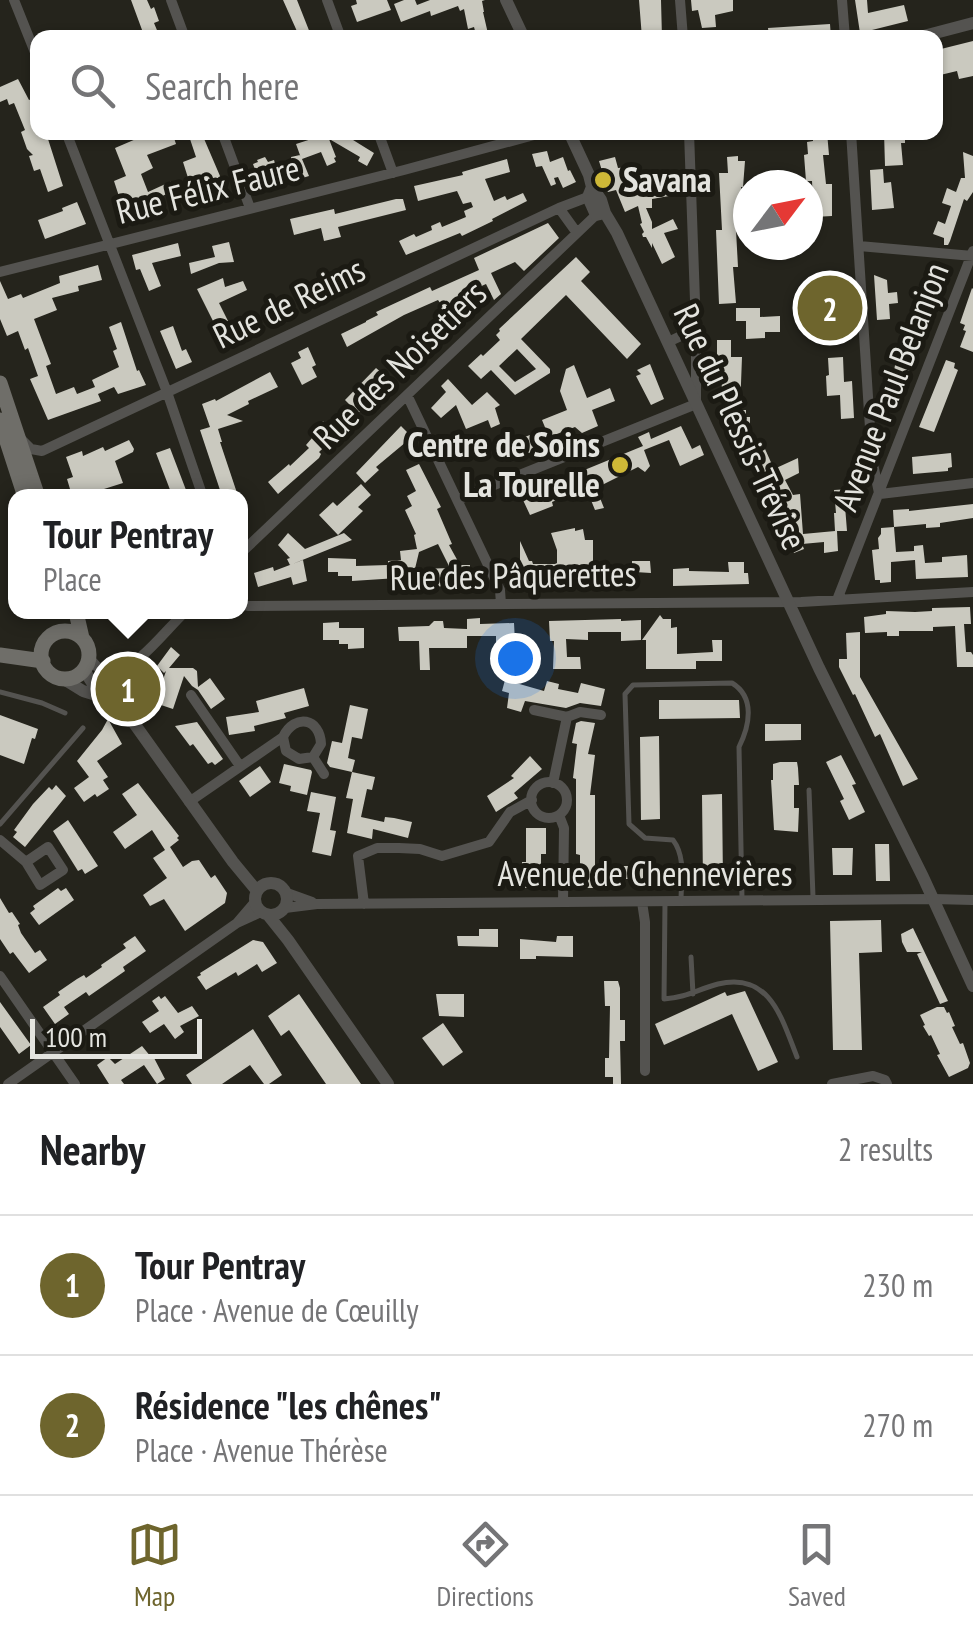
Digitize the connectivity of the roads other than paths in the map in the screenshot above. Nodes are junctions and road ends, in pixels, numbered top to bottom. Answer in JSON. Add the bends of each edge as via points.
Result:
{"nodes":[{"id":1,"x":14,"y":0,"type":"edge"},
{"id":2,"x":171,"y":0,"type":"edge"},
{"id":3,"x":327,"y":0,"type":"edge"},
{"id":4,"x":506,"y":0,"type":"edge"},
{"id":5,"x":680,"y":0,"type":"edge"},
{"id":6,"x":842,"y":0,"type":"edge"},
{"id":7,"x":973,"y":23,"type":"edge"},
{"id":8,"x":182,"y":30,"type":"edge"},
{"id":9,"x":338,"y":30,"type":"edge"},
{"id":10,"x":520,"y":30,"type":"edge"},
{"id":11,"x":683,"y":30,"type":"edge"},
{"id":12,"x":844,"y":30,"type":"edge"},
{"id":13,"x":943,"y":31,"type":"edge"},
{"id":14,"x":30,"y":40,"type":"edge"},
{"id":15,"x":69,"y":140,"type":"edge"},
{"id":16,"x":225,"y":140,"type":"edge"},
{"id":17,"x":381,"y":140,"type":"edge"},
{"id":18,"x":515,"y":140,"type":"edge"},
{"id":19,"x":571,"y":140,"type":"edge"},
{"id":20,"x":689,"y":140,"type":"edge"},
{"id":21,"x":852,"y":140,"type":"edge"},
{"id":22,"x":394,"y":172,"type":"junction"},
{"id":23,"x":590,"y":192,"type":"junction"},
{"id":24,"x":250,"y":208,"type":"junction"},
{"id":25,"x":559,"y":208,"type":"junction"},
{"id":26,"x":600,"y":214,"type":"junction"},
{"id":27,"x":576,"y":233,"type":"junction"},
{"id":28,"x":109,"y":244,"type":"junction"},
{"id":29,"x":859,"y":246,"type":"junction"},
{"id":30,"x":972,"y":254,"type":"edge"},
{"id":31,"x":0,"y":272,"type":"edge"},
{"id":32,"x":696,"y":330,"type":"junction"},
{"id":33,"x":668,"y":342,"type":"junction"},
{"id":34,"x":0,"y":383,"type":"edge"},
{"id":35,"x":167,"y":392,"type":"junction"},
{"id":36,"x":408,"y":397,"type":"junction"},
{"id":37,"x":696,"y":404,"type":"junction"},
{"id":38,"x":0,"y":420,"type":"edge"},
{"id":39,"x":18,"y":436,"type":"junction"},
{"id":40,"x":973,"y":483,"type":"edge"},
{"id":41,"x":23,"y":489,"type":"edge"},
{"id":42,"x":36,"y":489,"type":"edge"},
{"id":43,"x":202,"y":489,"type":"edge"},
{"id":44,"x":880,"y":494,"type":"junction"},
{"id":45,"x":457,"y":500,"type":"junction"},
{"id":46,"x":248,"y":547,"type":"edge"},
{"id":47,"x":973,"y":592,"type":"edge"},
{"id":48,"x":837,"y":600,"type":"junction"},
{"id":49,"x":787,"y":601,"type":"junction"},
{"id":50,"x":501,"y":604,"type":"junction"},
{"id":51,"x":248,"y":606,"type":"edge"},
{"id":52,"x":59,"y":619,"type":"edge"},
{"id":53,"x":78,"y":619,"type":"edge"},
{"id":54,"x":178,"y":619,"type":"edge"},
{"id":55,"x":56,"y":632,"type":"junction"},
{"id":56,"x":82,"y":638,"type":"junction"},
{"id":57,"x":0,"y":655,"type":"edge"},
{"id":58,"x":42,"y":661,"type":"junction"},
{"id":59,"x":86,"y":664,"type":"junction"},
{"id":60,"x":62,"y":678,"type":"junction"},
{"id":61,"x":0,"y":692,"type":"edge"},
{"id":62,"x":190,"y":695,"type":"dead end"},
{"id":63,"x":534,"y":710,"type":"dead end"},
{"id":64,"x":65,"y":712,"type":"dead end"},
{"id":65,"x":126,"y":712,"type":"junction"},
{"id":66,"x":601,"y":716,"type":"dead end"},
{"id":67,"x":567,"y":717,"type":"junction"},
{"id":68,"x":82,"y":728,"type":"dead end"},
{"id":69,"x":283,"y":736,"type":"junction"},
{"id":70,"x":313,"y":756,"type":"junction"},
{"id":71,"x":240,"y":766,"type":"junction"},
{"id":72,"x":324,"y":774,"type":"dead end"},
{"id":73,"x":553,"y":782,"type":"junction"},
{"id":74,"x":809,"y":790,"type":"dead end"},
{"id":75,"x":532,"y":800,"type":"junction"},
{"id":76,"x":189,"y":802,"type":"junction"},
{"id":77,"x":559,"y":815,"type":"junction"},
{"id":78,"x":0,"y":824,"type":"edge"},
{"id":79,"x":0,"y":840,"type":"edge"},
{"id":80,"x":348,"y":848,"type":"dead end"},
{"id":81,"x":358,"y":856,"type":"junction"},
{"id":82,"x":26,"y":862,"type":"dead end"},
{"id":83,"x":233,"y":862,"type":"junction"},
{"id":84,"x":270,"y":882,"type":"junction"},
{"id":85,"x":932,"y":899,"type":"junction"},
{"id":86,"x":813,"y":900,"type":"junction"},
{"id":87,"x":973,"y":900,"type":"edge"},
{"id":88,"x":742,"y":901,"type":"junction"},
{"id":89,"x":564,"y":902,"type":"junction"},
{"id":90,"x":642,"y":902,"type":"junction"},
{"id":91,"x":664,"y":902,"type":"junction"},
{"id":92,"x":681,"y":902,"type":"junction"},
{"id":93,"x":364,"y":904,"type":"junction"},
{"id":94,"x":271,"y":905,"type":"junction"},
{"id":95,"x":691,"y":957,"type":"dead end"},
{"id":96,"x":0,"y":976,"type":"edge"},
{"id":97,"x":973,"y":986,"type":"edge"},
{"id":98,"x":693,"y":994,"type":"junction"},
{"id":99,"x":54,"y":1053,"type":"junction"},
{"id":100,"x":797,"y":1057,"type":"dead end"},
{"id":101,"x":644,"y":1071,"type":"dead end"},
{"id":102,"x":856,"y":1082,"type":"edge"},
{"id":103,"x":8,"y":1084,"type":"edge"},
{"id":104,"x":76,"y":1084,"type":"edge"},
{"id":105,"x":388,"y":1084,"type":"edge"},
{"id":106,"x":832,"y":1084,"type":"edge"},
{"id":107,"x":886,"y":1084,"type":"edge"}],
"edges":[{"from":1,"to":14,"type":"street"},
{"from":2,"to":8,"type":"street"},
{"from":3,"to":9,"type":"street"},
{"from":4,"to":10,"type":"street"},
{"from":5,"to":11,"type":"street"},
{"from":6,"to":12,"type":"street"},
{"from":7,"to":13,"type":"street"},
{"from":15,"to":28,"type":"street"},
{"from":16,"to":24,"type":"street"},
{"from":17,"to":22,"type":"street"},
{"from":18,"to":22,"type":"street","name":"Rue Félix Faure"},
{"from":19,"to":23,"type":"street","name":"Rue du Plessis-Trévise"},
{"from":20,"to":32,"type":"street"},
{"from":21,"to":29,"type":"street"},
{"from":22,"to":24,"type":"street","name":"Rue Félix Faure"},
{"from":23,"to":25,"type":"street","name":"Rue de Reims"},
{"from":23,"to":26,"type":"street","name":"Rue du Plessis-Trévise","via":[[602,200]]},
{"from":24,"to":28,"type":"street","name":"Rue Félix Faure"},
{"from":25,"to":27,"type":"street"},
{"from":25,"to":35,"type":"street","name":"Rue de Reims"},
{"from":26,"to":27,"type":"street","name":"Rue des Noisetiers"},
{"from":26,"to":33,"type":"street","name":"Rue du Plessis-Trévise","via":[[617,233]]},
{"from":27,"to":36,"type":"street","name":"Rue des Noisetiers"},
{"from":28,"to":31,"type":"street","name":"Rue Félix Faure"},
{"from":28,"to":35,"type":"street"},
{"from":29,"to":30,"type":"street"},
{"from":29,"to":44,"type":"street"},
{"from":30,"to":44,"type":"street","name":"Avenue Paul Belanjon"},
{"from":32,"to":33,"type":"street"},
{"from":32,"to":37,"type":"street"},
{"from":33,"to":37,"type":"street","name":"Rue du Plessis-Trévise"},
{"from":34,"to":39,"type":"main road"},
{"from":35,"to":39,"type":"street","name":"Rue de Reims","via":[[42,451]]},
{"from":35,"to":43,"type":"street"},
{"from":36,"to":45,"type":"street"},
{"from":36,"to":46,"type":"street","name":"Rue des Noisetiers"},
{"from":37,"to":45,"type":"street"},
{"from":37,"to":49,"type":"street","name":"Rue du Plessis-Trévise"},
{"from":38,"to":41,"type":"main road"},
{"from":39,"to":42,"type":"main road"},
{"from":40,"to":44,"type":"street"},
{"from":44,"to":48,"type":"street","name":"Avenue Paul Belanjon"},
{"from":45,"to":50,"type":"street"},
{"from":47,"to":48,"type":"street","name":"Rue des Pâquerettes"},
{"from":48,"to":49,"type":"street","name":"Rue des Pâquerettes"},
{"from":49,"to":50,"type":"street","name":"Rue des Pâquerettes"},
{"from":49,"to":85,"type":"street","name":"Rue du Plessis-Trévise"},
{"from":50,"to":51,"type":"street","name":"Rue des Pâquerettes"},
{"from":52,"to":55,"type":"main road"},
{"from":53,"to":56,"type":"main road"},
{"from":54,"to":59,"type":"street","via":[[120,672],[110,675]]},
{"from":55,"to":56,"type":"main road"},
{"from":55,"to":58,"type":"main road","via":[[46,641]]},
{"from":56,"to":59,"type":"main road"},
{"from":57,"to":58,"type":"main road"},
{"from":58,"to":60,"type":"main road"},
{"from":59,"to":60,"type":"main road"},
{"from":59,"to":65,"type":"street","via":[[93,684],[114,694]]},
{"from":60,"to":65,"type":"street"},
{"from":61,"to":64,"type":"lane"},
{"from":62,"to":71,"type":"street"},
{"from":63,"to":67,"type":"street"},
{"from":65,"to":76,"type":"street"},
{"from":66,"to":67,"type":"street"},
{"from":67,"to":73,"type":"street"},
{"from":68,"to":78,"type":"lane"},
{"from":69,"to":70,"type":"street","via":[[292,756]]},
{"from":69,"to":70,"type":"street","via":[[298,721],[313,724],[322,744]]},
{"from":69,"to":71,"type":"street"},
{"from":70,"to":72,"type":"street"},
{"from":71,"to":76,"type":"street"},
{"from":73,"to":75,"type":"street","via":[[540,785]]},
{"from":73,"to":77,"type":"street","via":[[567,797]]},
{"from":74,"to":86,"type":"lane"},
{"from":75,"to":77,"type":"street","via":[[539,815]]},
{"from":75,"to":81,"type":"street","via":[[510,812],[489,842],[442,856],[398,848]]},
{"from":76,"to":83,"type":"street"},
{"from":77,"to":89,"type":"street"},
{"from":79,"to":82,"type":"street"},
{"from":80,"to":81,"type":"street"},
{"from":81,"to":93,"type":"street"},
{"from":83,"to":84,"type":"street"},
{"from":83,"to":94,"type":"street"},
{"from":84,"to":94,"type":"street"},
{"from":84,"to":94,"type":"street","via":[[280,885]]},
{"from":85,"to":86,"type":"street","name":"Avenue de Chennevières"},
{"from":85,"to":87,"type":"street","name":"Avenue de Chennevières"},
{"from":85,"to":97,"type":"street","name":"Rue du Plessis-Trévise"},
{"from":86,"to":88,"type":"street","name":"Avenue de Chennevières"},
{"from":88,"to":92,"type":"street","name":"Avenue de Chennevières"},
{"from":88,"to":92,"type":"lane","via":[[739,747],[748,730],[747,698],[732,683],[633,685],[625,694],[629,824],[645,838],[674,840],[682,862]]},
{"from":89,"to":90,"type":"street","name":"Avenue de Chennevières"},
{"from":89,"to":93,"type":"street","name":"Avenue de Chennevières"},
{"from":90,"to":91,"type":"street","name":"Avenue de Chennevières"},
{"from":90,"to":101,"type":"street"},
{"from":91,"to":92,"type":"street","name":"Avenue de Chennevières"},
{"from":91,"to":98,"type":"lane","via":[[664,999]]},
{"from":93,"to":94,"type":"street","name":"Avenue de Chennevières"},
{"from":94,"to":99,"type":"street"},
{"from":94,"to":105,"type":"street"},
{"from":95,"to":98,"type":"lane"},
{"from":96,"to":99,"type":"street"},
{"from":98,"to":100,"type":"lane","via":[[738,980],[752,985],[777,1008]]},
{"from":99,"to":103,"type":"street"},
{"from":99,"to":104,"type":"street"},
{"from":102,"to":106,"type":"street"},
{"from":102,"to":107,"type":"street","via":[[872,1076]]}]}
